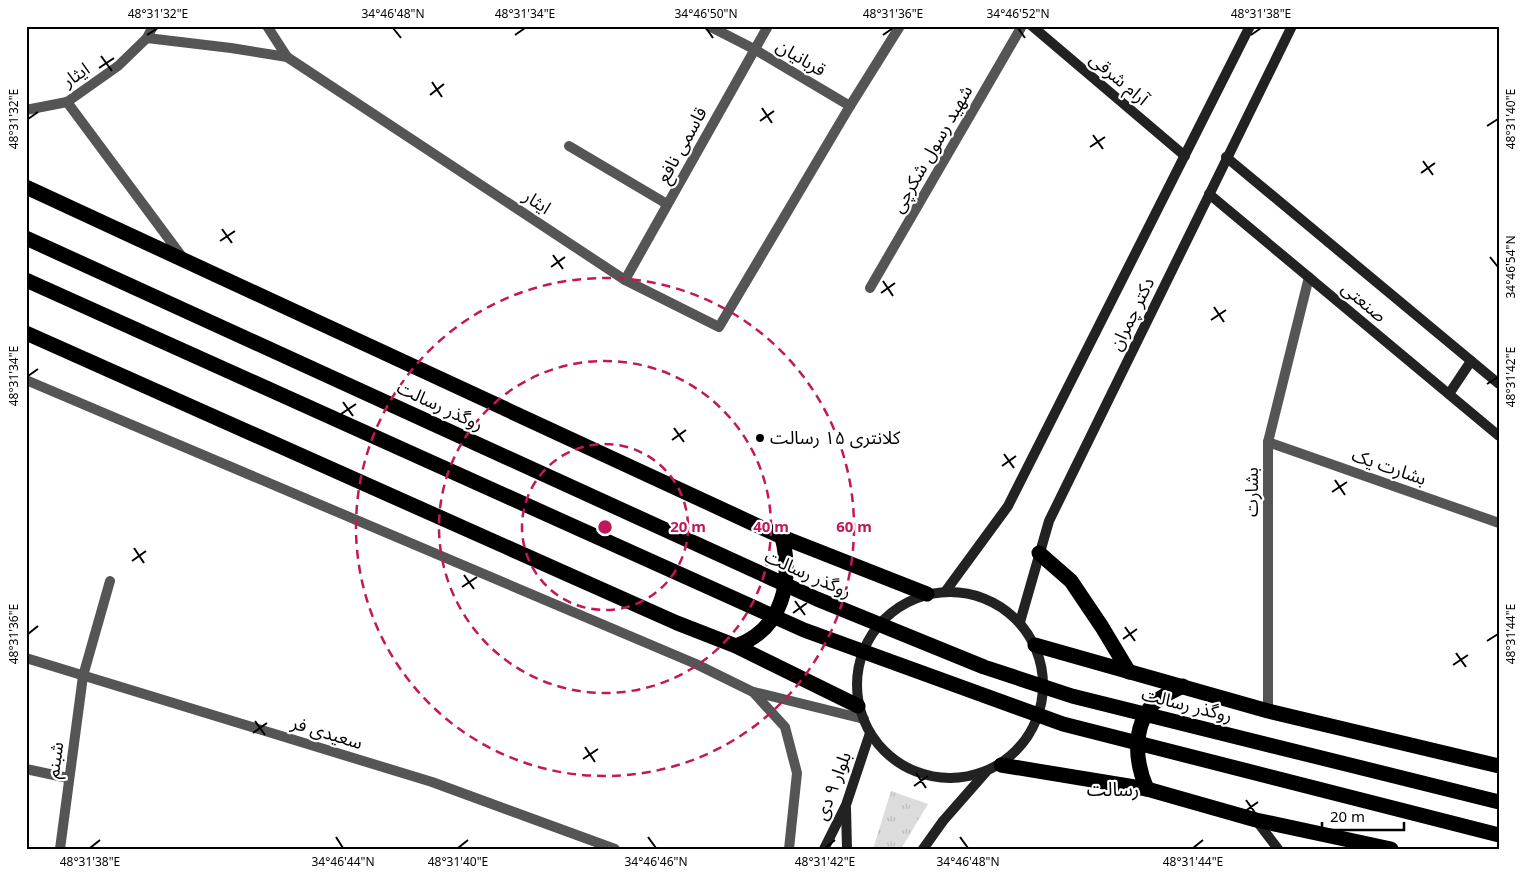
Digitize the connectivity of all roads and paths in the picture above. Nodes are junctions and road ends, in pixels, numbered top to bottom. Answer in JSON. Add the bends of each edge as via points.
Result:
{"nodes":[{"id":1,"x":153,"y":26,"type":"edge"},
{"id":2,"x":268,"y":26,"type":"edge"},
{"id":3,"x":709,"y":26,"type":"edge"},
{"id":4,"x":768,"y":26,"type":"edge"},
{"id":5,"x":900,"y":26,"type":"edge"},
{"id":6,"x":1022,"y":26,"type":"edge"},
{"id":7,"x":1032,"y":26,"type":"edge"},
{"id":8,"x":1250,"y":26,"type":"edge"},
{"id":9,"x":1292,"y":26,"type":"edge"},
{"id":10,"x":147,"y":38,"type":"junction"},
{"id":11,"x":754,"y":49,"type":"junction"},
{"id":12,"x":287,"y":57,"type":"junction"},
{"id":13,"x":67,"y":102,"type":"junction"},
{"id":14,"x":850,"y":106,"type":"junction"},
{"id":15,"x":26,"y":110,"type":"edge"},
{"id":16,"x":569,"y":146,"type":"dead end"},
{"id":17,"x":1185,"y":156,"type":"junction"},
{"id":18,"x":1226,"y":157,"type":"junction"},
{"id":19,"x":26,"y":187,"type":"edge"},
{"id":20,"x":1209,"y":194,"type":"junction"},
{"id":21,"x":668,"y":204,"type":"junction"},
{"id":22,"x":26,"y":238,"type":"edge"},
{"id":23,"x":185,"y":261,"type":"junction"},
{"id":24,"x":1309,"y":278,"type":"junction"},
{"id":25,"x":26,"y":280,"type":"edge"},
{"id":26,"x":624,"y":280,"type":"junction"},
{"id":27,"x":870,"y":288,"type":"dead end"},
{"id":28,"x":26,"y":333,"type":"edge"},
{"id":29,"x":1471,"y":361,"type":"junction"},
{"id":30,"x":26,"y":380,"type":"edge"},
{"id":31,"x":1499,"y":384,"type":"edge"},
{"id":32,"x":1449,"y":394,"type":"junction"},
{"id":33,"x":1499,"y":436,"type":"edge"},
{"id":34,"x":1268,"y":442,"type":"junction"},
{"id":35,"x":1499,"y":523,"type":"edge"},
{"id":36,"x":782,"y":537,"type":"junction"},
{"id":37,"x":1039,"y":553,"type":"junction"},
{"id":38,"x":110,"y":581,"type":"dead end"},
{"id":39,"x":945,"y":592,"type":"junction"},
{"id":40,"x":927,"y":594,"type":"junction"},
{"id":41,"x":1020,"y":622,"type":"junction"},
{"id":42,"x":1035,"y":645,"type":"junction"},
{"id":43,"x":736,"y":646,"type":"junction"},
{"id":44,"x":26,"y":658,"type":"edge"},
{"id":45,"x":1129,"y":672,"type":"junction"},
{"id":46,"x":83,"y":676,"type":"junction"},
{"id":47,"x":1183,"y":686,"type":"junction"},
{"id":48,"x":753,"y":692,"type":"junction"},
{"id":49,"x":1268,"y":711,"type":"junction"},
{"id":50,"x":861,"y":713,"type":"junction"},
{"id":51,"x":870,"y":733,"type":"junction"},
{"id":52,"x":1001,"y":765,"type":"junction"},
{"id":53,"x":1499,"y":766,"type":"edge"},
{"id":54,"x":26,"y":769,"type":"edge"},
{"id":55,"x":986,"y":772,"type":"junction"},
{"id":56,"x":68,"y":778,"type":"junction"},
{"id":57,"x":1147,"y":789,"type":"junction"},
{"id":58,"x":1499,"y":802,"type":"edge"},
{"id":59,"x":846,"y":805,"type":"junction"},
{"id":60,"x":1256,"y":820,"type":"junction"},
{"id":61,"x":1499,"y":835,"type":"edge"},
{"id":62,"x":60,"y":849,"type":"edge"},
{"id":63,"x":615,"y":849,"type":"edge"},
{"id":64,"x":788,"y":849,"type":"edge"},
{"id":65,"x":824,"y":849,"type":"edge"},
{"id":66,"x":847,"y":849,"type":"edge"},
{"id":67,"x":923,"y":849,"type":"edge"},
{"id":68,"x":1278,"y":849,"type":"edge"},
{"id":69,"x":1391,"y":849,"type":"edge"}],
"edges":[{"from":1,"to":10,"type":"street"},
{"from":2,"to":12,"type":"street"},
{"from":3,"to":11,"type":"street","name":"قربانیان"},
{"from":4,"to":11,"type":"street","name":"قاسمی نافع"},
{"from":5,"to":14,"type":"street","name":"ایثار"},
{"from":6,"to":27,"type":"street","name":"شهید رسول شکرچی"},
{"from":7,"to":17,"type":"main road","name":"آرام شرقی"},
{"from":8,"to":17,"type":"main road","name":"دکتر چمران"},
{"from":9,"to":18,"type":"main road","name":"دکتر چمران"},
{"from":10,"to":12,"type":"street","name":"ایثار"},
{"from":10,"to":13,"type":"street","name":"ایثار","via":[[118,66]]},
{"from":11,"to":14,"type":"street","name":"قربانیان"},
{"from":11,"to":21,"type":"street","name":"قاسمی نافع"},
{"from":12,"to":26,"type":"street","name":"ایثار"},
{"from":13,"to":15,"type":"street","name":"ایثار"},
{"from":13,"to":23,"type":"street"},
{"from":14,"to":26,"type":"street","name":"ایثار","via":[[719,327]]},
{"from":16,"to":21,"type":"street"},
{"from":17,"to":39,"type":"main road","name":"دکتر چمران","via":[[1008,506]]},
{"from":18,"to":20,"type":"main road","name":"دکتر چمران"},
{"from":18,"to":29,"type":"main road","name":"صنعتی"},
{"from":19,"to":23,"type":"highway"},
{"from":20,"to":24,"type":"main road","name":"صنعتی"},
{"from":20,"to":37,"type":"main road","name":"دکتر چمران","via":[[1049,521]]},
{"from":21,"to":26,"type":"street","name":"قاسمی نافع"},
{"from":22,"to":58,"type":"highway","name":"روگذر رسالت","via":[[817,599],[984,666],[1072,696]]},
{"from":23,"to":36,"type":"highway"},
{"from":24,"to":32,"type":"main road","name":"صنعتی"},
{"from":24,"to":34,"type":"street","name":"بشارت"},
{"from":25,"to":61,"type":"highway","via":[[804,630],[1064,724]]},
{"from":28,"to":43,"type":"highway","via":[[668,619]]},
{"from":29,"to":31,"type":"main road","name":"صنعتی"},
{"from":29,"to":32,"type":"main road"},
{"from":30,"to":48,"type":"street","via":[[686,660]]},
{"from":32,"to":33,"type":"main road","name":"صنعتی"},
{"from":34,"to":35,"type":"street","name":"بشارت یک"},
{"from":34,"to":49,"type":"street","name":"بشارت"},
{"from":36,"to":40,"type":"highway"},
{"from":36,"to":43,"type":"highway","via":[[788,569],[781,605],[761,631],[748,642]]},
{"from":37,"to":41,"type":"main road","name":"دکتر چمران"},
{"from":37,"to":45,"type":"highway","via":[[1071,581]]},
{"from":38,"to":46,"type":"street","name":"شبنم"},
{"from":39,"to":40,"type":"main road"},
{"from":39,"to":41,"type":"main road","via":[[977,596],[1000,606]]},
{"from":40,"to":50,"type":"main road","via":[[901,605],[879,624],[863,649],[856,677]]},
{"from":41,"to":42,"type":"main road"},
{"from":42,"to":45,"type":"highway"},
{"from":42,"to":52,"type":"main road","via":[[1043,671],[1043,698],[1036,724],[1021,747]]},
{"from":43,"to":50,"type":"highway"},
{"from":44,"to":46,"type":"street","name":"سعیدی فر"},
{"from":45,"to":47,"type":"highway"},
{"from":46,"to":56,"type":"street","name":"شبنم"},
{"from":46,"to":63,"type":"street","name":"سعیدی فر","via":[[432,782]]},
{"from":47,"to":49,"type":"highway"},
{"from":47,"to":57,"type":"highway","via":[[1154,704],[1140,730],[1139,770]]},
{"from":48,"to":50,"type":"street"},
{"from":48,"to":64,"type":"street","via":[[786,727],[797,773]]},
{"from":49,"to":53,"type":"highway"},
{"from":50,"to":51,"type":"main road"},
{"from":51,"to":55,"type":"main road","via":[[888,756],[913,772],[941,779]]},
{"from":51,"to":59,"type":"main road","name":"بلوار ۹ دی"},
{"from":52,"to":55,"type":"main road"},
{"from":52,"to":57,"type":"highway"},
{"from":54,"to":56,"type":"street"},
{"from":55,"to":67,"type":"main road","via":[[942,821]]},
{"from":56,"to":62,"type":"street","name":"شبنم"},
{"from":57,"to":60,"type":"highway"},
{"from":59,"to":65,"type":"main road","name":"بلوار ۹ دی"},
{"from":59,"to":66,"type":"main road"},
{"from":60,"to":68,"type":"main road"},
{"from":60,"to":69,"type":"highway"}]}
